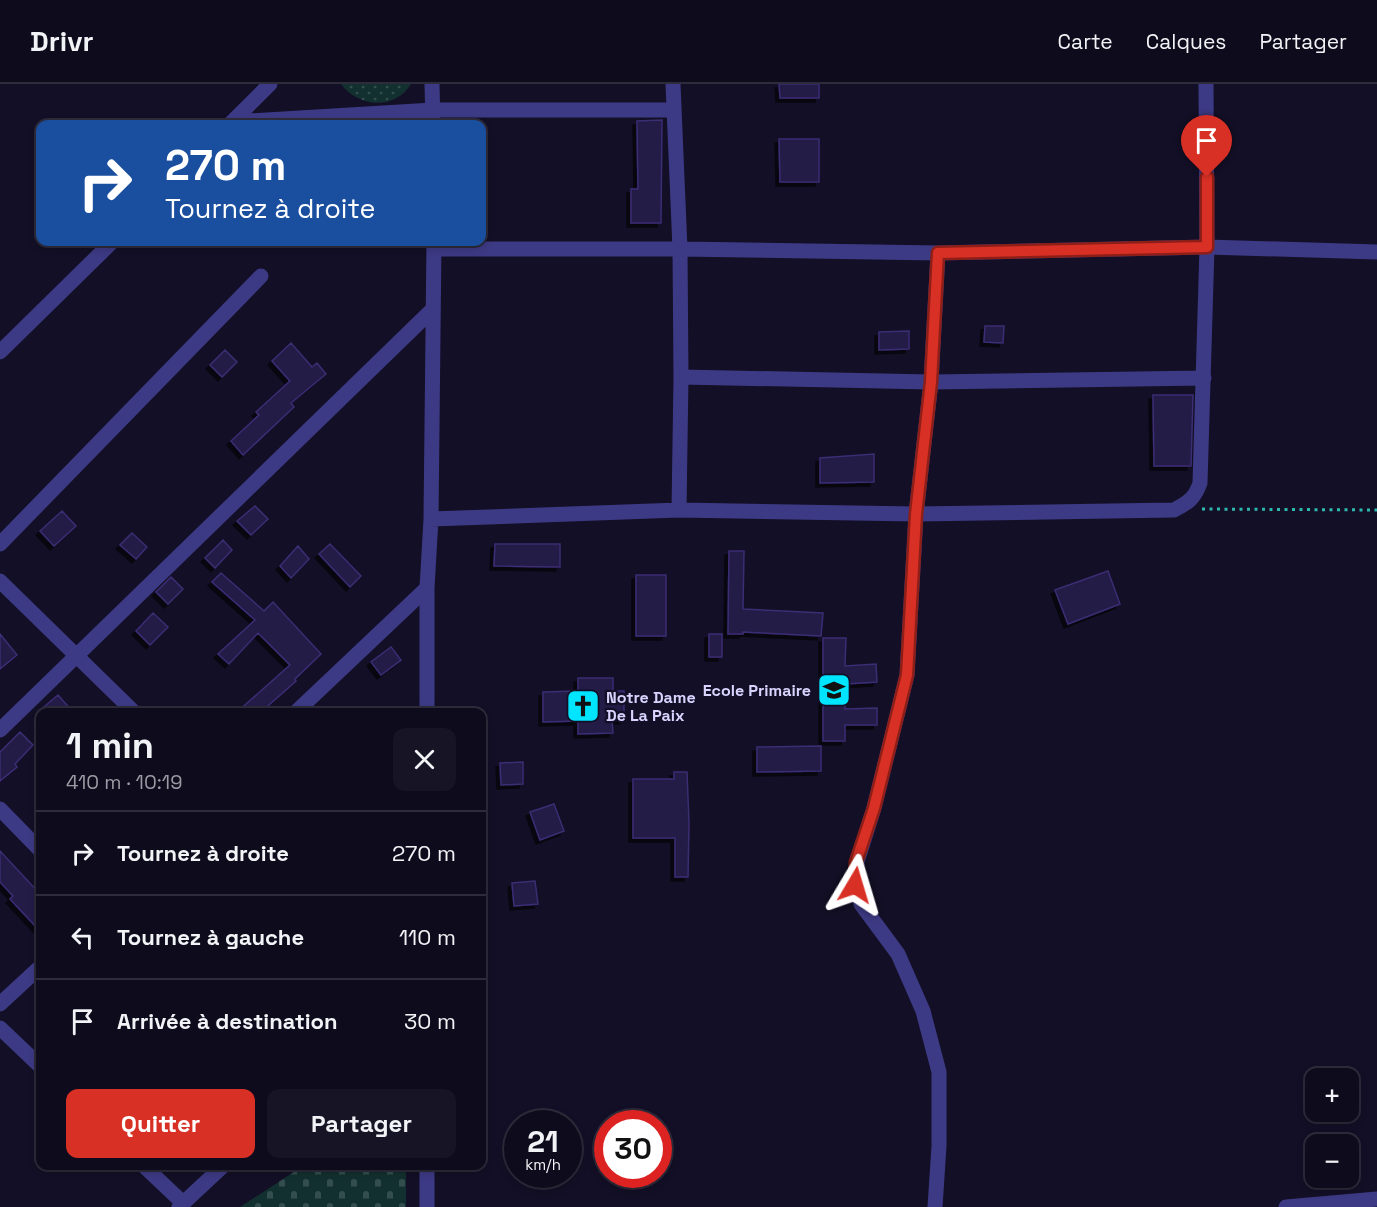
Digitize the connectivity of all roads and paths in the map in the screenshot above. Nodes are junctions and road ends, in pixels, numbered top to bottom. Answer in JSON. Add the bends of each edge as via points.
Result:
{"nodes":[{"id":1,"x":270,"y":84,"type":"edge"},
{"id":2,"x":432,"y":84,"type":"edge"},
{"id":3,"x":673,"y":84,"type":"edge"},
{"id":4,"x":1206,"y":84,"type":"edge"},
{"id":5,"x":674,"y":110,"type":"junction"},
{"id":6,"x":433,"y":117,"type":"edge"},
{"id":7,"x":234,"y":120,"type":"edge"},
{"id":8,"x":332,"y":120,"type":"edge"},
{"id":9,"x":108,"y":246,"type":"edge"},
{"id":10,"x":434,"y":246,"type":"edge"},
{"id":11,"x":486,"y":246,"type":"edge"},
{"id":12,"x":1207,"y":247,"type":"junction"},
{"id":13,"x":680,"y":249,"type":"junction"},
{"id":14,"x":1377,"y":252,"type":"edge"},
{"id":15,"x":938,"y":253,"type":"junction"},
{"id":16,"x":261,"y":276,"type":"dead end"},
{"id":17,"x":432,"y":310,"type":"junction"},
{"id":18,"x":0,"y":352,"type":"edge"},
{"id":19,"x":681,"y":377,"type":"junction"},
{"id":20,"x":1204,"y":378,"type":"junction"},
{"id":21,"x":931,"y":382,"type":"junction"},
{"id":22,"x":679,"y":510,"type":"junction"},
{"id":23,"x":1174,"y":510,"type":"junction"},
{"id":24,"x":1377,"y":510,"type":"edge"},
{"id":25,"x":916,"y":514,"type":"junction"},
{"id":26,"x":432,"y":519,"type":"junction"},
{"id":27,"x":0,"y":544,"type":"edge"},
{"id":28,"x":0,"y":581,"type":"edge"},
{"id":29,"x":427,"y":588,"type":"junction"},
{"id":30,"x":75,"y":655,"type":"junction"},
{"id":31,"x":130,"y":708,"type":"edge"},
{"id":32,"x":300,"y":708,"type":"edge"},
{"id":33,"x":427,"y":708,"type":"edge"},
{"id":34,"x":0,"y":730,"type":"edge"},
{"id":35,"x":0,"y":809,"type":"edge"},
{"id":36,"x":36,"y":846,"type":"edge"},
{"id":37,"x":36,"y":971,"type":"edge"},
{"id":38,"x":0,"y":1004,"type":"edge"},
{"id":39,"x":0,"y":1028,"type":"edge"},
{"id":40,"x":36,"y":1062,"type":"edge"},
{"id":41,"x":148,"y":1170,"type":"edge"},
{"id":42,"x":219,"y":1170,"type":"edge"},
{"id":43,"x":427,"y":1170,"type":"edge"},
{"id":44,"x":1377,"y":1200,"type":"edge"},
{"id":45,"x":181,"y":1205,"type":"edge"},
{"id":46,"x":427,"y":1207,"type":"edge"},
{"id":47,"x":935,"y":1207,"type":"edge"},
{"id":48,"x":1286,"y":1207,"type":"edge"}],
"edges":[{"from":1,"to":7,"type":"street"},
{"from":2,"to":6,"type":"street"},
{"from":3,"to":5,"type":"street"},
{"from":4,"to":12,"type":"street"},
{"from":5,"to":6,"type":"street"},
{"from":5,"to":13,"type":"street"},
{"from":6,"to":8,"type":"street"},
{"from":9,"to":18,"type":"street"},
{"from":10,"to":17,"type":"street"},
{"from":11,"to":13,"type":"street"},
{"from":12,"to":14,"type":"street"},
{"from":12,"to":15,"type":"street"},
{"from":12,"to":20,"type":"street"},
{"from":13,"to":15,"type":"street"},
{"from":13,"to":19,"type":"street"},
{"from":15,"to":21,"type":"street"},
{"from":16,"to":27,"type":"street"},
{"from":17,"to":26,"type":"street"},
{"from":17,"to":30,"type":"street"},
{"from":19,"to":21,"type":"street"},
{"from":19,"to":22,"type":"street"},
{"from":20,"to":21,"type":"street"},
{"from":20,"to":23,"type":"street","via":[[1200,483],[1190,502]]},
{"from":21,"to":25,"type":"street"},
{"from":22,"to":25,"type":"street"},
{"from":22,"to":26,"type":"street"},
{"from":23,"to":24,"type":"path"},
{"from":23,"to":25,"type":"street"},
{"from":25,"to":47,"type":"street","via":[[907,675],[874,808],[856,862],[855,885],[861,904],[898,954],[923,1011],[939,1072]]},
{"from":26,"to":29,"type":"street"},
{"from":28,"to":30,"type":"street"},
{"from":29,"to":32,"type":"street"},
{"from":29,"to":33,"type":"street"},
{"from":30,"to":31,"type":"street"},
{"from":30,"to":34,"type":"street"},
{"from":35,"to":36,"type":"street"},
{"from":37,"to":38,"type":"street"},
{"from":39,"to":40,"type":"street"},
{"from":41,"to":45,"type":"street"},
{"from":42,"to":45,"type":"street"},
{"from":43,"to":46,"type":"street"},
{"from":44,"to":48,"type":"street"}]}
